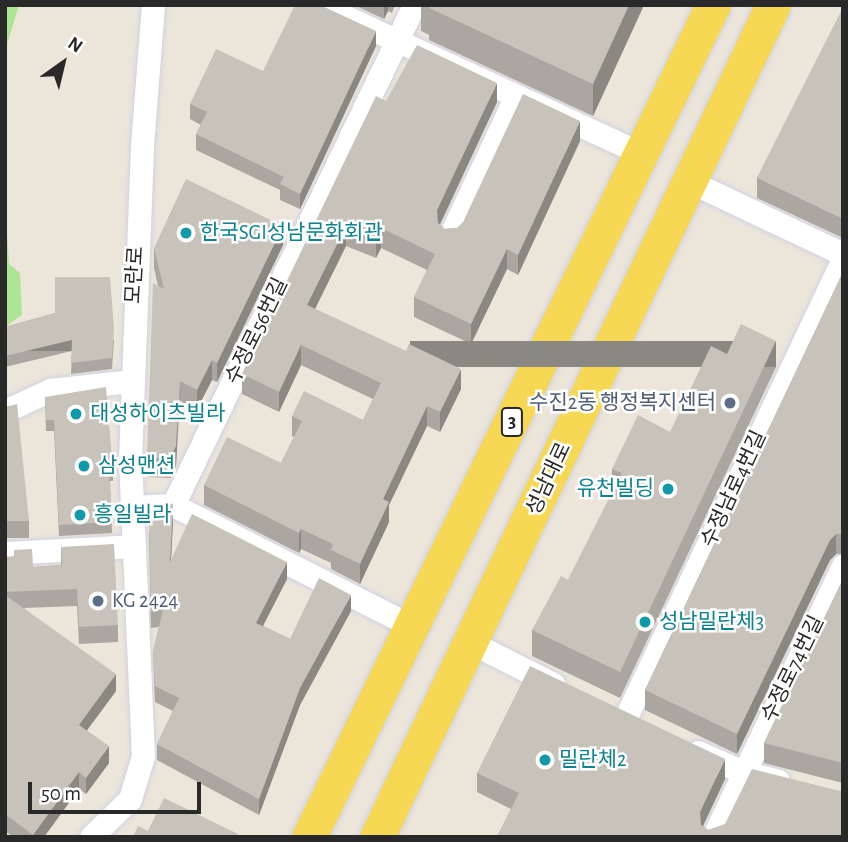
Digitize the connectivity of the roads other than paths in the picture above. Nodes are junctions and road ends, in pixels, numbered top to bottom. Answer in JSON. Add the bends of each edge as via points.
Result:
{"nodes":[{"id":1,"x":153,"y":5,"type":"edge"},
{"id":2,"x":320,"y":5,"type":"edge"},
{"id":3,"x":414,"y":5,"type":"edge"},
{"id":4,"x":713,"y":5,"type":"edge"},
{"id":5,"x":773,"y":5,"type":"edge"},
{"id":6,"x":397,"y":41,"type":"junction"},
{"id":7,"x":516,"y":96,"type":"junction"},
{"id":8,"x":640,"y":153,"type":"junction"},
{"id":9,"x":689,"y":181,"type":"junction"},
{"id":10,"x":450,"y":236,"type":"edge"},
{"id":11,"x":843,"y":256,"type":"edge"},
{"id":12,"x":131,"y":381,"type":"junction"},
{"id":13,"x":5,"y":411,"type":"edge"},
{"id":14,"x":173,"y":505,"type":"junction"},
{"id":15,"x":130,"y":507,"type":"junction"},
{"id":16,"x":134,"y":546,"type":"junction"},
{"id":17,"x":5,"y":553,"type":"edge"},
{"id":18,"x":843,"y":566,"type":"edge"},
{"id":19,"x":411,"y":626,"type":"junction"},
{"id":20,"x":472,"y":643,"type":"junction"},
{"id":21,"x":579,"y":697,"type":"edge"},
{"id":22,"x":602,"y":708,"type":"edge"},
{"id":23,"x":625,"y":719,"type":"junction"},
{"id":24,"x":648,"y":730,"type":"edge"},
{"id":25,"x":671,"y":740,"type":"edge"},
{"id":26,"x":743,"y":772,"type":"junction"},
{"id":27,"x":800,"y":787,"type":"edge"},
{"id":28,"x":91,"y":837,"type":"edge"},
{"id":29,"x":309,"y":837,"type":"edge"},
{"id":30,"x":377,"y":837,"type":"edge"},
{"id":31,"x":713,"y":837,"type":"edge"}],
"edges":[{"from":1,"to":12,"type":"street","name":"모란로"},
{"from":2,"to":6,"type":"street"},
{"from":3,"to":6,"type":"street","name":"수정로56번길"},
{"from":4,"to":8,"type":"main road","number":"3"},
{"from":5,"to":9,"type":"main road","name":"성남대로"},
{"from":6,"to":7,"type":"street"},
{"from":6,"to":14,"type":"street","name":"수정로56번길"},
{"from":7,"to":8,"type":"street"},
{"from":7,"to":10,"type":"street"},
{"from":8,"to":19,"type":"main road","number":"3"},
{"from":9,"to":11,"type":"street"},
{"from":9,"to":20,"type":"main road","name":"성남대로"},
{"from":11,"to":23,"type":"street","name":"수정남로4번길"},
{"from":12,"to":13,"type":"street","via":[[50,390]]},
{"from":12,"to":15,"type":"street","name":"모란로"},
{"from":14,"to":15,"type":"street"},
{"from":14,"to":19,"type":"street"},
{"from":15,"to":16,"type":"street","name":"모란로"},
{"from":16,"to":17,"type":"street"},
{"from":16,"to":28,"type":"street","name":"모란로","via":[[143,756],[130,799]]},
{"from":18,"to":26,"type":"street","name":"수정로74번길"},
{"from":19,"to":29,"type":"main road","number":"3"},
{"from":20,"to":21,"type":"street"},
{"from":20,"to":30,"type":"main road","name":"성남대로"},
{"from":22,"to":23,"type":"street"},
{"from":23,"to":24,"type":"street"},
{"from":25,"to":26,"type":"street"},
{"from":26,"to":27,"type":"street"},
{"from":26,"to":31,"type":"street","name":"수정로74번길"}]}
